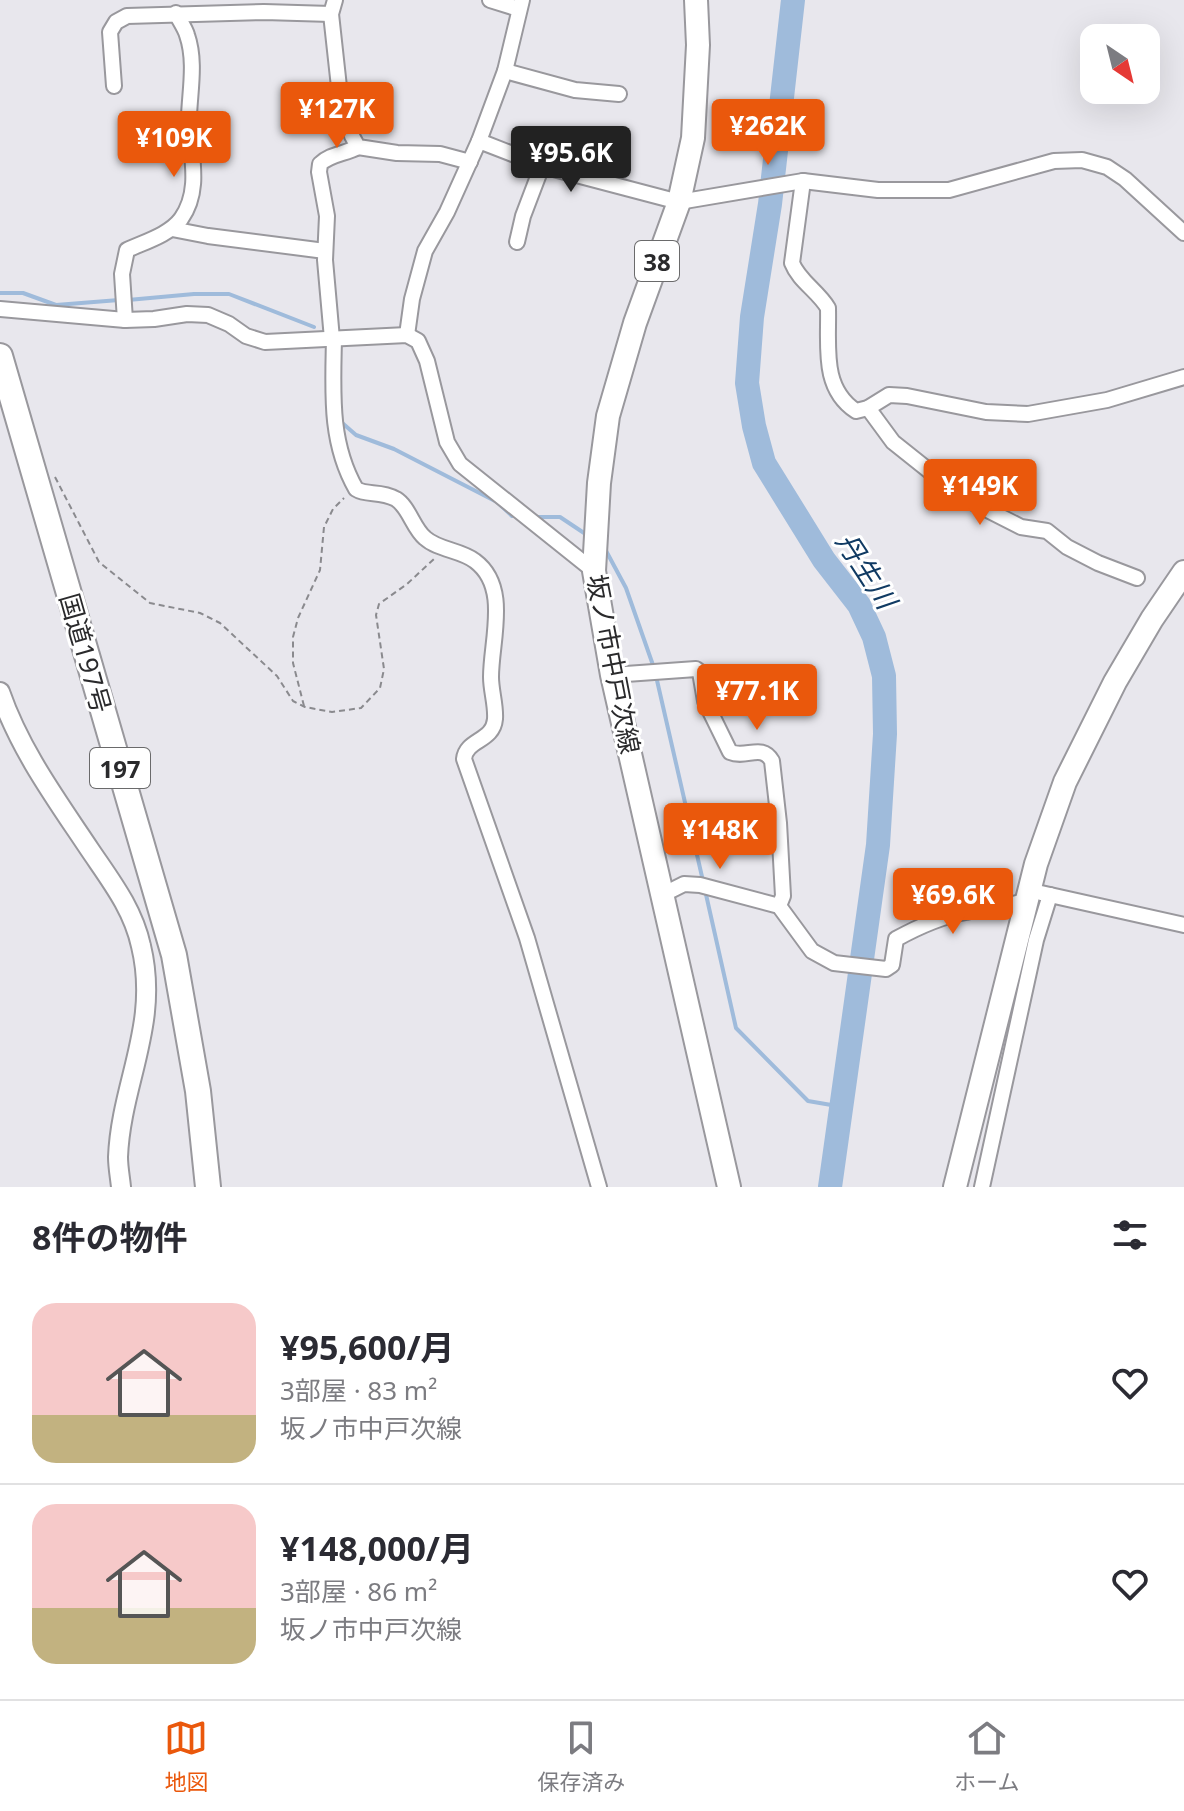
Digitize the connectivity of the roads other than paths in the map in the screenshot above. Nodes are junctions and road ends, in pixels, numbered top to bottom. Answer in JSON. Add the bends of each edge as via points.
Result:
{"nodes":[{"id":1,"x":490,"y":0,"type":"edge"},
{"id":2,"x":696,"y":0,"type":"edge"},
{"id":3,"x":520,"y":5,"type":"edge"},
{"id":4,"x":333,"y":7,"type":"edge"},
{"id":5,"x":176,"y":13,"type":"junction"},
{"id":6,"x":505,"y":71,"type":"junction"},
{"id":7,"x":114,"y":86,"type":"dead end"},
{"id":8,"x":619,"y":94,"type":"dead end"},
{"id":9,"x":479,"y":141,"type":"junction"},
{"id":10,"x":358,"y":147,"type":"junction"},
{"id":11,"x":470,"y":162,"type":"junction"},
{"id":12,"x":542,"y":166,"type":"junction"},
{"id":13,"x":801,"y":181,"type":"junction"},
{"id":14,"x":679,"y":202,"type":"junction"},
{"id":15,"x":172,"y":229,"type":"junction"},
{"id":16,"x":1184,"y":233,"type":"edge"},
{"id":17,"x":517,"y":242,"type":"dead end"},
{"id":18,"x":325,"y":251,"type":"junction"},
{"id":19,"x":0,"y":309,"type":"edge"},
{"id":20,"x":125,"y":317,"type":"junction"},
{"id":21,"x":407,"y":335,"type":"junction"},
{"id":22,"x":333,"y":338,"type":"junction"},
{"id":23,"x":0,"y":356,"type":"edge"},
{"id":24,"x":1184,"y":377,"type":"edge"},
{"id":25,"x":868,"y":408,"type":"junction"},
{"id":26,"x":594,"y":560,"type":"junction"},
{"id":27,"x":1184,"y":572,"type":"edge"},
{"id":28,"x":1137,"y":578,"type":"dead end"},
{"id":29,"x":612,"y":675,"type":"junction"},
{"id":30,"x":0,"y":692,"type":"edge"},
{"id":31,"x":664,"y":894,"type":"junction"},
{"id":32,"x":1035,"y":895,"type":"junction"},
{"id":33,"x":779,"y":906,"type":"junction"},
{"id":34,"x":1184,"y":925,"type":"edge"},
{"id":35,"x":121,"y":1187,"type":"edge"},
{"id":36,"x":208,"y":1187,"type":"edge"},
{"id":37,"x":599,"y":1187,"type":"edge"},
{"id":38,"x":729,"y":1187,"type":"edge"},
{"id":39,"x":955,"y":1187,"type":"edge"},
{"id":40,"x":982,"y":1187,"type":"edge"}],
"edges":[{"from":1,"to":3,"type":"street"},
{"from":2,"to":14,"type":"main road","name":"坂ノ市中戸次線","number":"38","via":[[693,138]]},
{"from":3,"to":6,"type":"street"},
{"from":4,"to":5,"type":"street"},
{"from":4,"to":10,"type":"street","via":[[339,87]]},
{"from":5,"to":7,"type":"street","via":[[141,13],[116,22],[110,32]]},
{"from":5,"to":15,"type":"street","via":[[188,36],[194,171],[190,201]]},
{"from":6,"to":8,"type":"street","via":[[575,90]]},
{"from":6,"to":9,"type":"street"},
{"from":9,"to":11,"type":"street"},
{"from":9,"to":12,"type":"street"},
{"from":10,"to":11,"type":"street"},
{"from":10,"to":18,"type":"street","via":[[320,164],[327,216]]},
{"from":11,"to":21,"type":"street","via":[[425,251]]},
{"from":12,"to":14,"type":"street"},
{"from":12,"to":17,"type":"street"},
{"from":13,"to":14,"type":"street"},
{"from":13,"to":16,"type":"street","via":[[927,192],[1054,161],[1082,160],[1125,179]]},
{"from":13,"to":25,"type":"street","via":[[792,263],[828,308],[830,379],[836,392],[856,411]]},
{"from":14,"to":26,"type":"main road","name":"坂ノ市中戸次線","number":"38","via":[[608,416]]},
{"from":15,"to":18,"type":"street"},
{"from":15,"to":20,"type":"street","via":[[127,250],[122,274]]},
{"from":18,"to":22,"type":"street"},
{"from":19,"to":20,"type":"street"},
{"from":20,"to":22,"type":"street","via":[[208,315],[265,342]]},
{"from":21,"to":22,"type":"street"},
{"from":21,"to":26,"type":"street","via":[[418,341],[427,361],[447,442],[460,464]]},
{"from":22,"to":37,"type":"street","via":[[333,423],[356,489],[399,501],[426,539],[474,560],[493,590],[495,719],[493,730],[469,747],[464,759],[527,938]]},
{"from":23,"to":36,"type":"highway","name":"国道197号","number":"197","via":[[174,955],[198,1091]]},
{"from":24,"to":25,"type":"street","via":[[1107,400],[1028,414],[889,395]]},
{"from":25,"to":28,"type":"street","via":[[893,442],[962,497],[1021,527],[1047,531],[1067,547]]},
{"from":26,"to":29,"type":"main road","name":"坂ノ市中戸次線","number":"38"},
{"from":27,"to":32,"type":"main road","via":[[1115,682],[1072,767],[1040,851]]},
{"from":29,"to":31,"type":"main road","name":"坂ノ市中戸次線","number":"38"},
{"from":29,"to":33,"type":"street","via":[[696,669],[730,752],[768,754],[779,823]]},
{"from":30,"to":35,"type":"street","via":[[24,749],[129,908],[142,947],[144,1033],[118,1157]]},
{"from":31,"to":33,"type":"street","via":[[684,884],[700,885]]},
{"from":31,"to":38,"type":"main road","name":"坂ノ市中戸次線","number":"38"},
{"from":32,"to":33,"type":"street","via":[[1006,908],[953,915],[904,934],[896,939],[892,965],[886,969],[834,963],[812,951]]},
{"from":32,"to":34,"type":"street"},
{"from":32,"to":39,"type":"main road"},
{"from":32,"to":40,"type":"street","via":[[1036,940]]}]}
